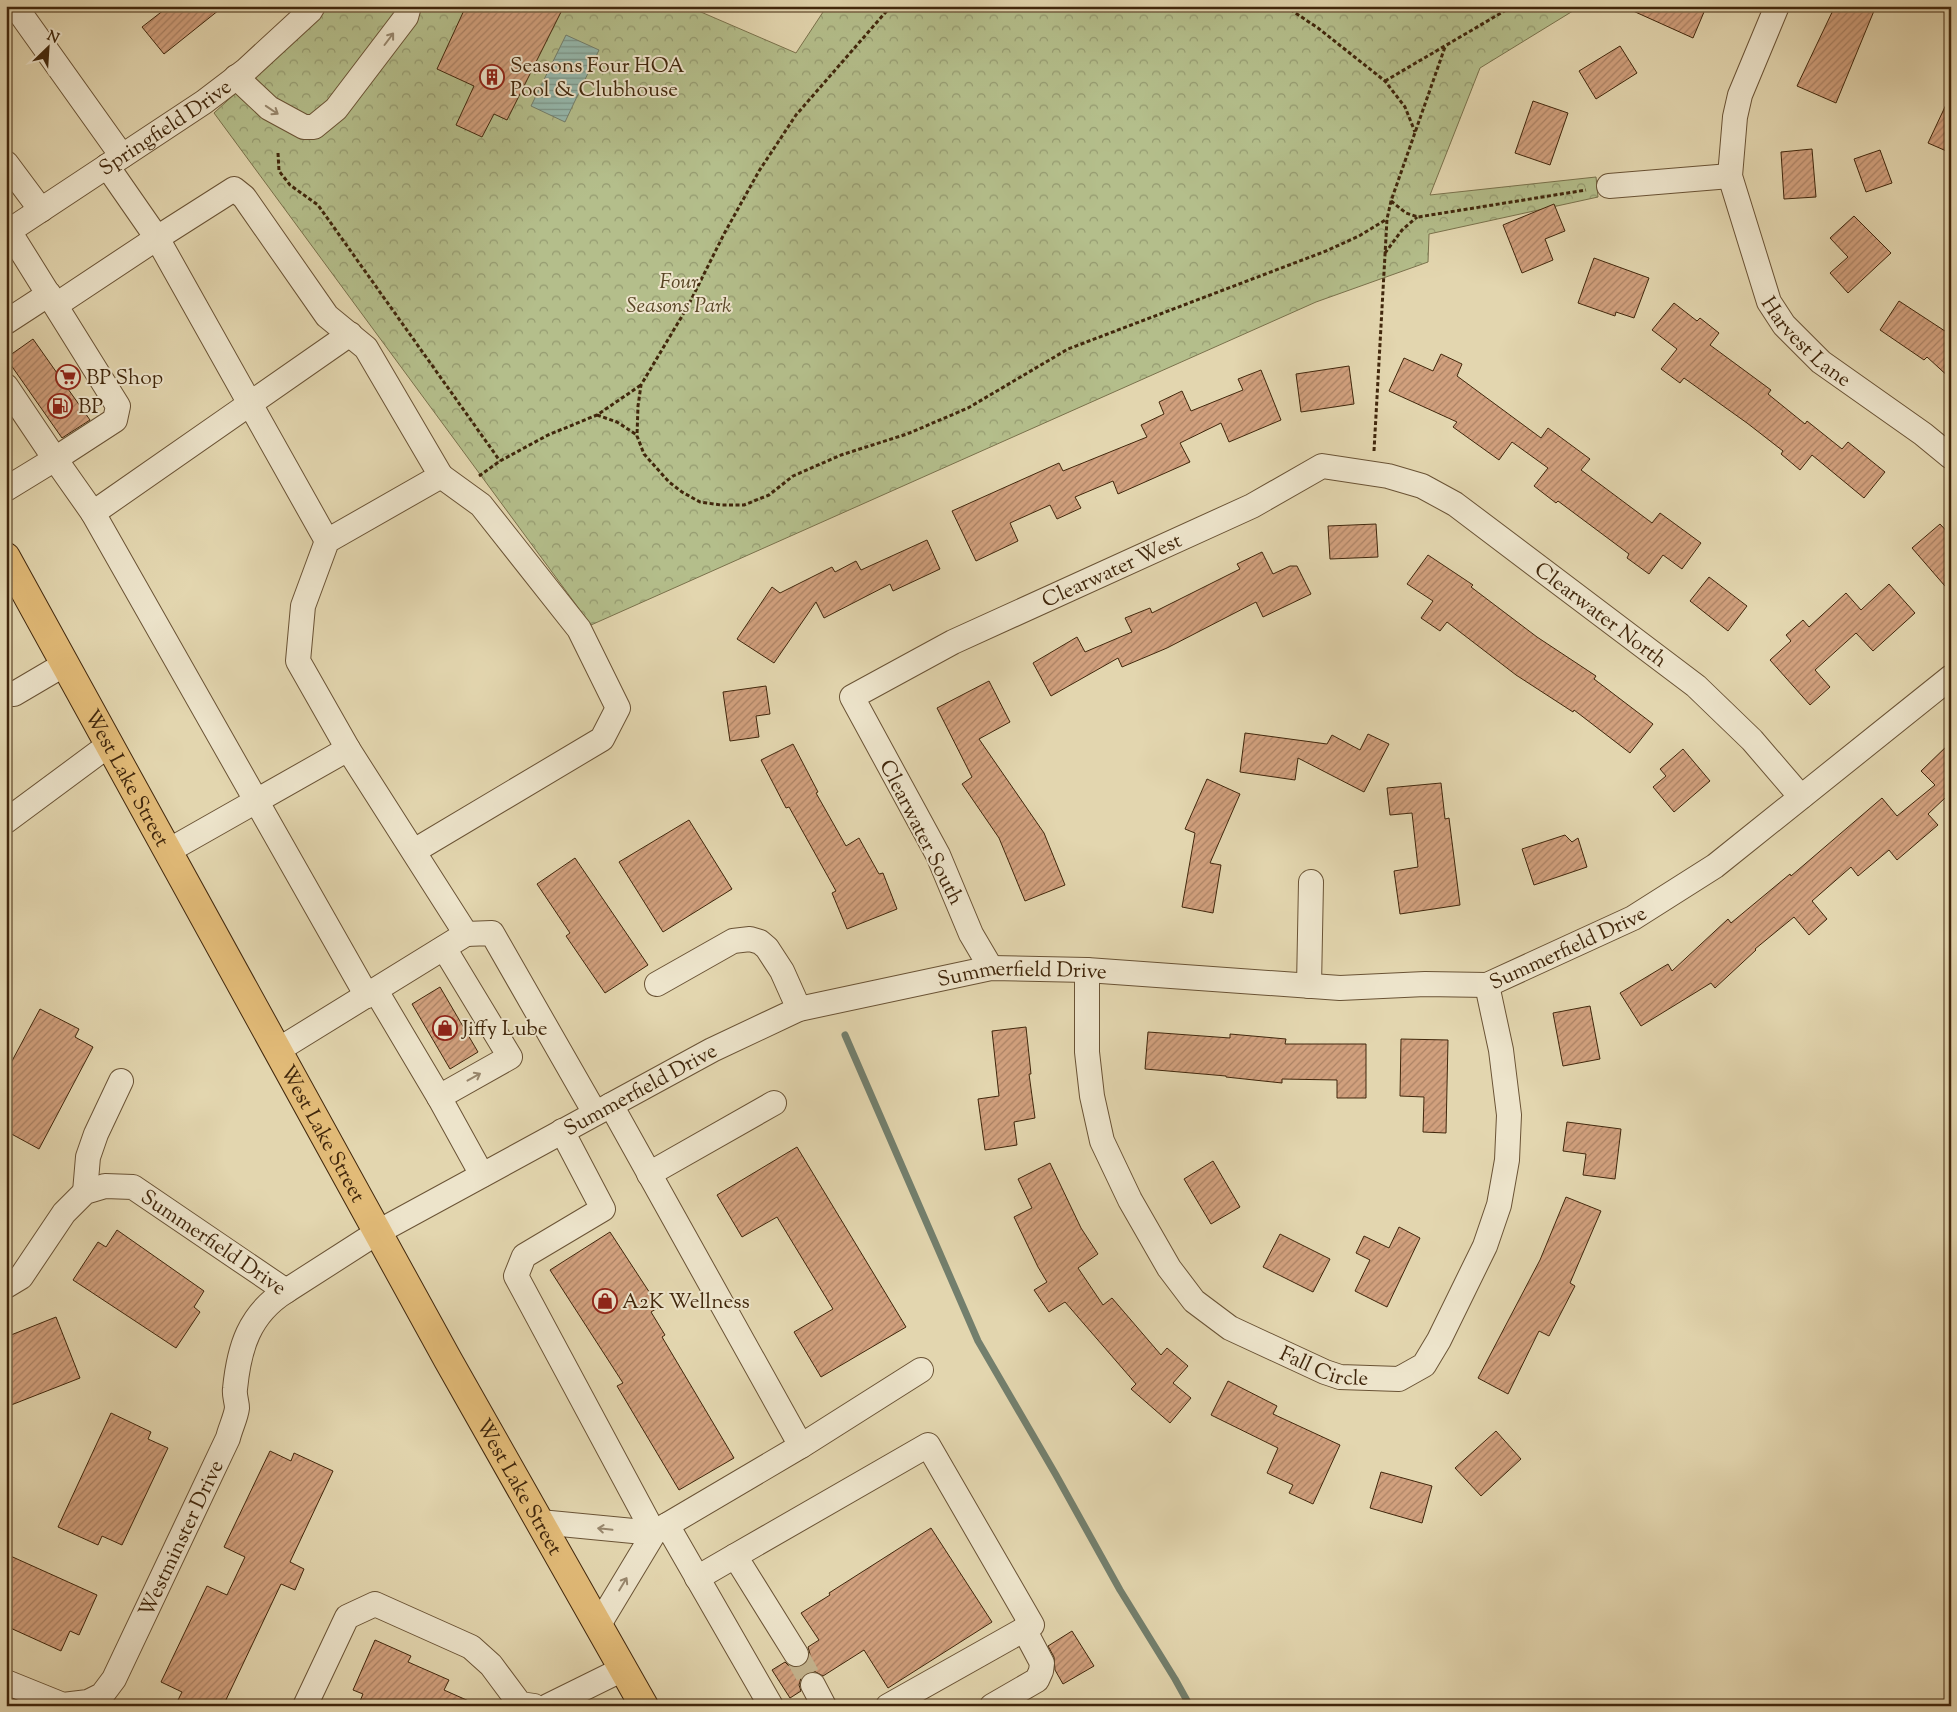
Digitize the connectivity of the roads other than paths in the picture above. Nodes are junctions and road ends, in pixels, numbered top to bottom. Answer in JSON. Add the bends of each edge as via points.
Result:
{"nodes":[{"id":1,"x":15,"y":6,"type":"edge"},
{"id":2,"x":409,"y":6,"type":"edge"},
{"id":3,"x":1777,"y":6,"type":"edge"},
{"id":4,"x":309,"y":8,"type":"edge"},
{"id":5,"x":236,"y":77,"type":"junction"},
{"id":6,"x":115,"y":161,"type":"junction"},
{"id":7,"x":6,"y":163,"type":"edge"},
{"id":8,"x":1730,"y":176,"type":"junction"},
{"id":9,"x":1609,"y":186,"type":"road end"},
{"id":10,"x":41,"y":210,"type":"junction"},
{"id":11,"x":8,"y":232,"type":"edge"},
{"id":12,"x":156,"y":238,"type":"junction"},
{"id":13,"x":52,"y":299,"type":"junction"},
{"id":14,"x":6,"y":322,"type":"edge"},
{"id":15,"x":350,"y":334,"type":"junction"},
{"id":16,"x":6,"y":386,"type":"edge"},
{"id":17,"x":250,"y":404,"type":"junction"},
{"id":18,"x":1951,"y":457,"type":"edge"},
{"id":19,"x":54,"y":459,"type":"junction"},
{"id":20,"x":1374,"y":474,"type":"joint"},
{"id":21,"x":441,"y":476,"type":"junction"},
{"id":22,"x":6,"y":489,"type":"edge"},
{"id":23,"x":93,"y":513,"type":"junction"},
{"id":24,"x":326,"y":541,"type":"junction"},
{"id":25,"x":6,"y":557,"type":"edge"},
{"id":26,"x":13,"y":579,"type":"edge"},
{"id":27,"x":65,"y":664,"type":"junction"},
{"id":28,"x":1951,"y":677,"type":"edge"},
{"id":29,"x":6,"y":693,"type":"edge"},
{"id":30,"x":852,"y":697,"type":"joint"},
{"id":31,"x":110,"y":744,"type":"junction"},
{"id":32,"x":348,"y":749,"type":"junction"},
{"id":33,"x":1801,"y":797,"type":"junction"},
{"id":34,"x":256,"y":801,"type":"junction"},
{"id":35,"x":6,"y":820,"type":"edge"},
{"id":36,"x":168,"y":850,"type":"junction"},
{"id":37,"x":414,"y":851,"type":"junction"},
{"id":38,"x":1311,"y":882,"type":"dead end"},
{"id":39,"x":466,"y":934,"type":"junction"},
{"id":40,"x":444,"y":948,"type":"junction"},
{"id":41,"x":991,"y":968,"type":"junction"},
{"id":42,"x":1086,"y":970,"type":"junction"},
{"id":43,"x":657,"y":984,"type":"dead end"},
{"id":44,"x":1487,"y":985,"type":"junction"},
{"id":45,"x":1309,"y":986,"type":"junction"},
{"id":46,"x":371,"y":994,"type":"junction"},
{"id":47,"x":799,"y":1009,"type":"junction"},
{"id":48,"x":278,"y":1050,"type":"junction"},
{"id":49,"x":121,"y":1081,"type":"dead end"},
{"id":50,"x":439,"y":1097,"type":"junction"},
{"id":51,"x":774,"y":1103,"type":"dead end"},
{"id":52,"x":603,"y":1109,"type":"junction"},
{"id":53,"x":562,"y":1131,"type":"junction"},
{"id":54,"x":649,"y":1174,"type":"junction"},
{"id":55,"x":482,"y":1175,"type":"junction"},
{"id":56,"x":95,"y":1189,"type":"junction"},
{"id":57,"x":378,"y":1232,"type":"junction"},
{"id":58,"x":6,"y":1286,"type":"edge"},
{"id":59,"x":286,"y":1291,"type":"junction"},
{"id":60,"x":921,"y":1370,"type":"dead end"},
{"id":61,"x":801,"y":1446,"type":"junction"},
{"id":62,"x":540,"y":1522,"type":"junction"},
{"id":63,"x":661,"y":1529,"type":"junction"},
{"id":64,"x":735,"y":1556,"type":"junction"},
{"id":65,"x":697,"y":1578,"type":"junction"},
{"id":66,"x":598,"y":1626,"type":"junction"},
{"id":67,"x":1024,"y":1629,"type":"junction"},
{"id":68,"x":796,"y":1654,"type":"tunnel mouth"},
{"id":69,"x":623,"y":1669,"type":"junction"},
{"id":70,"x":6,"y":1682,"type":"edge"},
{"id":71,"x":813,"y":1685,"type":"tunnel mouth"},
{"id":72,"x":305,"y":1706,"type":"edge"},
{"id":73,"x":534,"y":1706,"type":"edge"},
{"id":74,"x":548,"y":1706,"type":"edge"},
{"id":75,"x":644,"y":1706,"type":"edge"},
{"id":76,"x":771,"y":1706,"type":"edge"},
{"id":77,"x":824,"y":1706,"type":"edge"},
{"id":78,"x":888,"y":1706,"type":"edge"},
{"id":79,"x":992,"y":1706,"type":"edge"}],
"edges":[{"from":1,"to":6,"type":"street"},
{"from":5,"to":2,"type":"street","one_way":true,"via":[[269,108],[304,127],[314,127],[336,110],[406,17]]},
{"from":3,"to":8,"type":"street","via":[[1740,95]]},
{"from":4,"to":5,"type":"street","name":"Springfield Drive"},
{"from":5,"to":6,"type":"street","name":"Springfield Drive"},
{"from":6,"to":10,"type":"street","name":"Springfield Drive"},
{"from":6,"to":12,"type":"street"},
{"from":7,"to":10,"type":"street"},
{"from":8,"to":9,"type":"street"},
{"from":8,"to":18,"type":"street","name":"Harvest Lane","via":[[1769,302],[1784,325],[1821,362]]},
{"from":10,"to":11,"type":"street","name":"Springfield Drive"},
{"from":11,"to":13,"type":"street"},
{"from":12,"to":13,"type":"street"},
{"from":12,"to":15,"type":"street","via":[[234,189],[244,197],[328,316]]},
{"from":12,"to":17,"type":"street"},
{"from":13,"to":14,"type":"street"},
{"from":13,"to":19,"type":"street","via":[[118,406],[115,420],[103,430]]},
{"from":15,"to":17,"type":"street"},
{"from":15,"to":21,"type":"street","via":[[366,348]]},
{"from":16,"to":19,"type":"street"},
{"from":17,"to":23,"type":"street"},
{"from":17,"to":24,"type":"street"},
{"from":19,"to":22,"type":"street"},
{"from":19,"to":23,"type":"street"},
{"from":20,"to":30,"type":"street","name":"Clearwater West","via":[[1322,466],[1252,506],[953,642]]},
{"from":20,"to":33,"type":"street","name":"Clearwater North","via":[[1422,486],[1455,504],[1696,686],[1752,740]]},
{"from":21,"to":24,"type":"street"},
{"from":21,"to":37,"type":"street","via":[[480,506],[579,629],[618,708],[602,739]]},
{"from":23,"to":34,"type":"street"},
{"from":24,"to":32,"type":"street","via":[[303,606],[298,661]]},
{"from":25,"to":26,"type":"main road","name":"West Lake Street"},
{"from":26,"to":27,"type":"main road","name":"West Lake Street"},
{"from":27,"to":29,"type":"street","via":[[14,694]]},
{"from":27,"to":31,"type":"main road","name":"West Lake Street"},
{"from":28,"to":33,"type":"street","name":"Summerfield Drive"},
{"from":30,"to":41,"type":"street","name":"Clearwater South","via":[[938,855],[971,934]]},
{"from":31,"to":35,"type":"street"},
{"from":31,"to":36,"type":"main road","name":"West Lake Street"},
{"from":32,"to":34,"type":"street"},
{"from":32,"to":37,"type":"street"},
{"from":33,"to":44,"type":"street","name":"Summerfield Drive","via":[[1715,866],[1633,918]]},
{"from":34,"to":36,"type":"street"},
{"from":34,"to":46,"type":"street"},
{"from":36,"to":48,"type":"main road","name":"West Lake Street"},
{"from":37,"to":39,"type":"street"},
{"from":38,"to":45,"type":"street"},
{"from":39,"to":40,"type":"street"},
{"from":39,"to":52,"type":"street","via":[[492,933]]},
{"from":40,"to":46,"type":"street"},
{"from":50,"to":40,"type":"street","one_way":true,"via":[[510,1057]]},
{"from":41,"to":42,"type":"street","name":"Summerfield Drive"},
{"from":41,"to":47,"type":"street","name":"Summerfield Drive"},
{"from":42,"to":44,"type":"street","name":"Fall Circle","via":[[1087,1052],[1102,1141],[1130,1200],[1169,1268],[1194,1301],[1230,1328],[1340,1377],[1399,1379],[1424,1366],[1440,1340],[1493,1226],[1507,1160],[1509,1115],[1501,1050]]},
{"from":42,"to":45,"type":"street","name":"Summerfield Drive"},
{"from":43,"to":47,"type":"street","via":[[733,941],[750,939],[767,948],[782,971]]},
{"from":44,"to":45,"type":"street","name":"Summerfield Drive"},
{"from":46,"to":48,"type":"street"},
{"from":46,"to":50,"type":"street"},
{"from":47,"to":52,"type":"street","name":"Summerfield Drive","via":[[712,1050]]},
{"from":48,"to":57,"type":"main road","name":"West Lake Street"},
{"from":49,"to":56,"type":"street","via":[[88,1158]]},
{"from":50,"to":55,"type":"street"},
{"from":51,"to":54,"type":"street"},
{"from":52,"to":53,"type":"street","name":"Summerfield Drive"},
{"from":52,"to":54,"type":"street"},
{"from":53,"to":55,"type":"street","name":"Summerfield Drive"},
{"from":53,"to":63,"type":"street","via":[[603,1208],[524,1256],[516,1276]]},
{"from":54,"to":61,"type":"street"},
{"from":55,"to":57,"type":"street","name":"Summerfield Drive"},
{"from":56,"to":58,"type":"street","via":[[64,1213],[21,1277]]},
{"from":56,"to":59,"type":"street","name":"Summerfield Drive","via":[[133,1187]]},
{"from":57,"to":59,"type":"street","name":"Summerfield Drive"},
{"from":57,"to":62,"type":"main road","name":"West Lake Street"},
{"from":59,"to":70,"type":"street","name":"Westminster Drive","via":[[256,1316],[243,1345],[234,1391],[237,1409],[228,1438],[114,1680],[102,1695],[88,1702],[63,1705]]},
{"from":60,"to":61,"type":"street"},
{"from":61,"to":63,"type":"street"},
{"from":63,"to":62,"type":"street","one_way":true},
{"from":62,"to":66,"type":"main road","name":"West Lake Street"},
{"from":63,"to":65,"type":"street"},
{"from":66,"to":63,"type":"street","one_way":true},
{"from":64,"to":65,"type":"street"},
{"from":64,"to":67,"type":"street","via":[[928,1446],[1032,1625]]},
{"from":64,"to":68,"type":"street"},
{"from":65,"to":76,"type":"street"},
{"from":66,"to":69,"type":"main road","name":"West Lake Street"},
{"from":67,"to":78,"type":"street"},
{"from":67,"to":79,"type":"street","via":[[1042,1663],[1041,1671],[1037,1680]]},
{"from":69,"to":74,"type":"street"},
{"from":69,"to":75,"type":"main road","name":"West Lake Street"},
{"from":71,"to":77,"type":"street"},
{"from":72,"to":73,"type":"street","via":[[347,1618],[375,1604],[471,1647],[492,1665],[520,1704]]}]}
